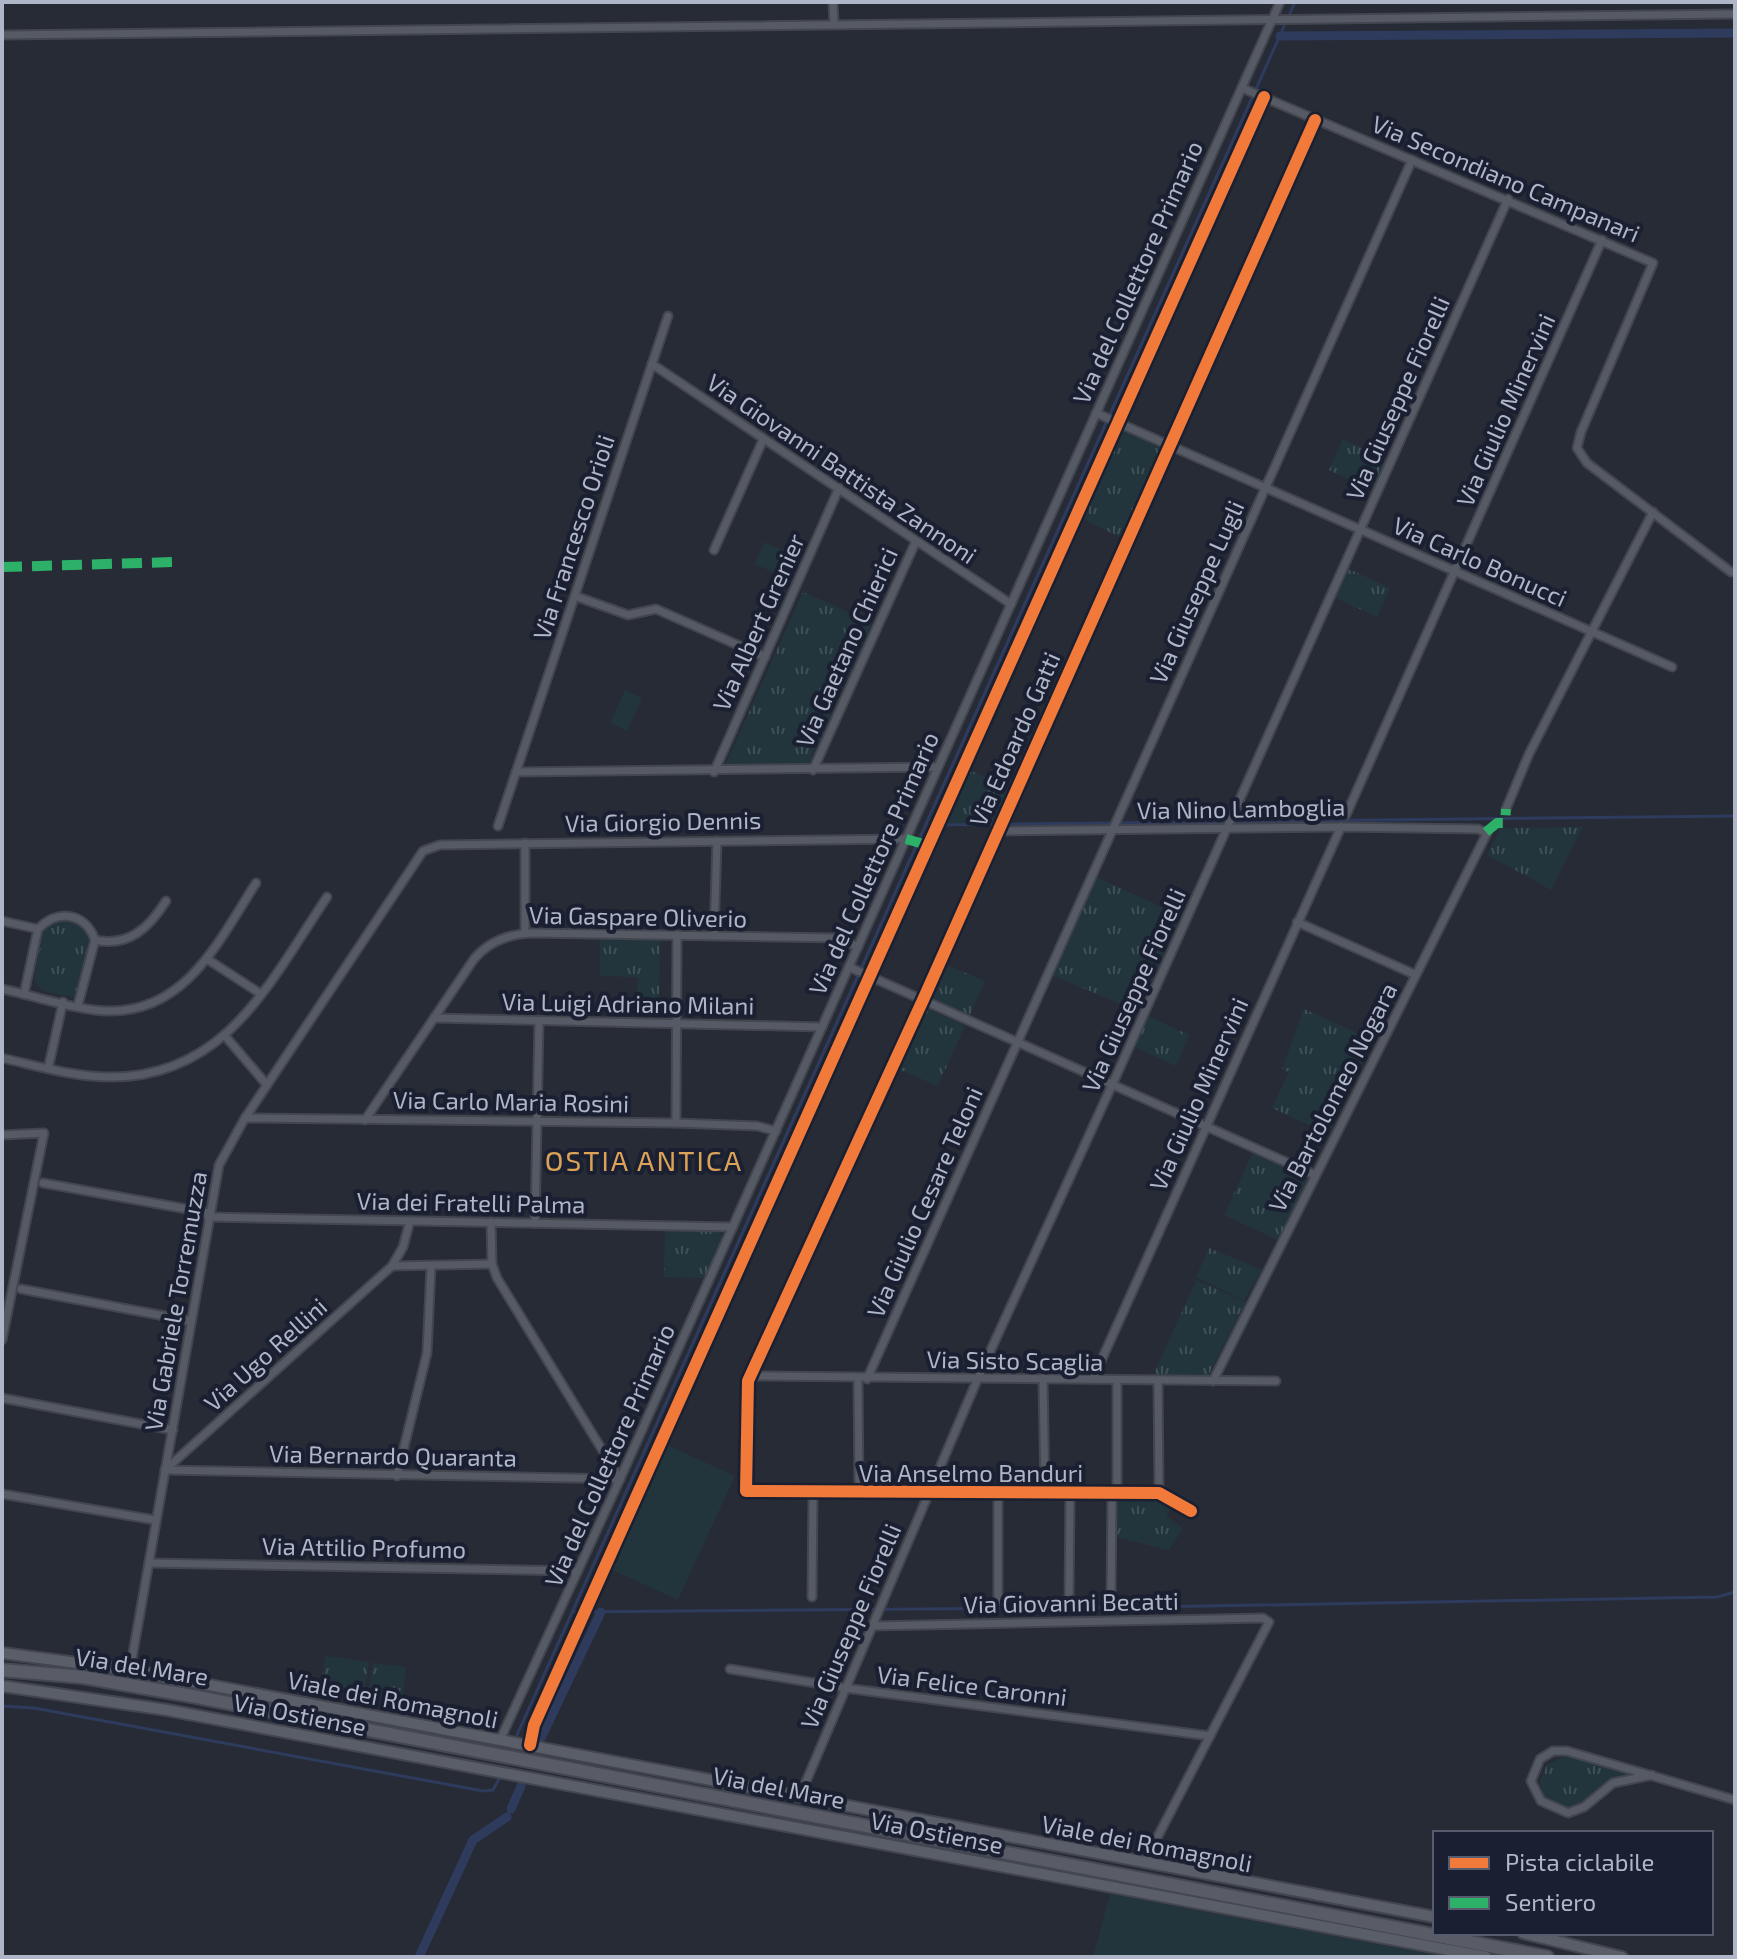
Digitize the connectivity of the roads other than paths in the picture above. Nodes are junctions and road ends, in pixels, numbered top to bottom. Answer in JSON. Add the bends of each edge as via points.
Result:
{"nodes":[{"id":1,"x":833,"y":2,"type":"edge"},
{"id":2,"x":1280,"y":2,"type":"edge"},
{"id":3,"x":1735,"y":14,"type":"edge"},
{"id":4,"x":1272,"y":19,"type":"junction"},
{"id":5,"x":834,"y":24,"type":"junction"},
{"id":6,"x":2,"y":35,"type":"edge"},
{"id":7,"x":1242,"y":88,"type":"junction"},
{"id":8,"x":1315,"y":120,"type":"junction"},
{"id":9,"x":1412,"y":160,"type":"junction"},
{"id":10,"x":1508,"y":199,"type":"junction"},
{"id":11,"x":1602,"y":240,"type":"junction"},
{"id":12,"x":668,"y":316,"type":"dead end"},
{"id":13,"x":652,"y":364,"type":"junction"},
{"id":14,"x":1096,"y":413,"type":"junction"},
{"id":15,"x":763,"y":440,"type":"junction"},
{"id":16,"x":1170,"y":446,"type":"junction"},
{"id":17,"x":839,"y":488,"type":"junction"},
{"id":18,"x":1265,"y":488,"type":"junction"},
{"id":19,"x":1653,"y":512,"type":"junction"},
{"id":20,"x":1359,"y":530,"type":"junction"},
{"id":21,"x":916,"y":541,"type":"junction"},
{"id":22,"x":714,"y":550,"type":"dead end"},
{"id":23,"x":1454,"y":572,"type":"junction"},
{"id":24,"x":1731,"y":572,"type":"dead end"},
{"id":25,"x":575,"y":596,"type":"junction"},
{"id":26,"x":1011,"y":604,"type":"junction"},
{"id":27,"x":1591,"y":632,"type":"junction"},
{"id":28,"x":765,"y":657,"type":"junction"},
{"id":29,"x":1672,"y":667,"type":"dead end"},
{"id":30,"x":938,"y":767,"type":"junction"},
{"id":31,"x":813,"y":770,"type":"junction"},
{"id":32,"x":516,"y":772,"type":"junction"},
{"id":33,"x":714,"y":772,"type":"junction"},
{"id":34,"x":1506,"y":809,"type":"dead end"},
{"id":35,"x":1346,"y":815,"type":"dead end"},
{"id":36,"x":498,"y":826,"type":"dead end"},
{"id":37,"x":1341,"y":827,"type":"junction"},
{"id":38,"x":1227,"y":828,"type":"junction"},
{"id":39,"x":1113,"y":829,"type":"junction"},
{"id":40,"x":996,"y":831,"type":"junction"},
{"id":41,"x":1486,"y":832,"type":"joint"},
{"id":42,"x":906,"y":839,"type":"junction"},
{"id":43,"x":717,"y":841,"type":"junction"},
{"id":44,"x":525,"y":843,"type":"junction"},
{"id":45,"x":423,"y":851,"type":"joint"},
{"id":46,"x":256,"y":883,"type":"dead end"},
{"id":47,"x":327,"y":897,"type":"dead end"},
{"id":48,"x":166,"y":901,"type":"dead end"},
{"id":49,"x":2,"y":921,"type":"edge"},
{"id":50,"x":1297,"y":922,"type":"junction"},
{"id":51,"x":38,"y":929,"type":"junction"},
{"id":52,"x":525,"y":933,"type":"junction"},
{"id":53,"x":677,"y":935,"type":"junction"},
{"id":54,"x":714,"y":936,"type":"junction"},
{"id":55,"x":95,"y":940,"type":"junction"},
{"id":56,"x":858,"y":947,"type":"junction"},
{"id":57,"x":207,"y":959,"type":"junction"},
{"id":58,"x":849,"y":967,"type":"junction"},
{"id":59,"x":1416,"y":975,"type":"junction"},
{"id":60,"x":2,"y":989,"type":"edge"},
{"id":61,"x":24,"y":994,"type":"junction"},
{"id":62,"x":261,"y":994,"type":"junction"},
{"id":63,"x":923,"y":1000,"type":"junction"},
{"id":64,"x":63,"y":1002,"type":"junction"},
{"id":65,"x":78,"y":1005,"type":"junction"},
{"id":66,"x":434,"y":1018,"type":"junction"},
{"id":67,"x":539,"y":1021,"type":"junction"},
{"id":68,"x":677,"y":1025,"type":"junction"},
{"id":69,"x":822,"y":1027,"type":"junction"},
{"id":70,"x":226,"y":1037,"type":"junction"},
{"id":71,"x":1018,"y":1042,"type":"junction"},
{"id":72,"x":2,"y":1058,"type":"edge"},
{"id":73,"x":48,"y":1069,"type":"junction"},
{"id":74,"x":1113,"y":1083,"type":"junction"},
{"id":75,"x":267,"y":1085,"type":"junction"},
{"id":76,"x":245,"y":1118,"type":"junction"},
{"id":77,"x":365,"y":1120,"type":"junction"},
{"id":78,"x":537,"y":1121,"type":"junction"},
{"id":79,"x":676,"y":1123,"type":"junction"},
{"id":80,"x":1206,"y":1125,"type":"junction"},
{"id":81,"x":776,"y":1131,"type":"junction"},
{"id":82,"x":2,"y":1135,"type":"edge"},
{"id":83,"x":1315,"y":1175,"type":"junction"},
{"id":84,"x":43,"y":1183,"type":"dead end"},
{"id":85,"x":208,"y":1215,"type":"junction"},
{"id":86,"x":410,"y":1221,"type":"junction"},
{"id":87,"x":491,"y":1222,"type":"junction"},
{"id":88,"x":535,"y":1223,"type":"junction"},
{"id":89,"x":733,"y":1227,"type":"junction"},
{"id":90,"x":492,"y":1264,"type":"junction"},
{"id":91,"x":392,"y":1266,"type":"junction"},
{"id":92,"x":431,"y":1267,"type":"junction"},
{"id":93,"x":21,"y":1289,"type":"dead end"},
{"id":94,"x":191,"y":1321,"type":"junction"},
{"id":95,"x":2,"y":1340,"type":"edge"},
{"id":96,"x":753,"y":1376,"type":"junction"},
{"id":97,"x":978,"y":1378,"type":"junction"},
{"id":98,"x":1043,"y":1378,"type":"junction"},
{"id":99,"x":862,"y":1379,"type":"junction"},
{"id":100,"x":1093,"y":1379,"type":"junction"},
{"id":101,"x":1158,"y":1380,"type":"junction"},
{"id":102,"x":1117,"y":1381,"type":"junction"},
{"id":103,"x":1213,"y":1381,"type":"junction"},
{"id":104,"x":1276,"y":1381,"type":"dead end"},
{"id":105,"x":2,"y":1398,"type":"edge"},
{"id":106,"x":173,"y":1430,"type":"junction"},
{"id":107,"x":165,"y":1470,"type":"junction"},
{"id":108,"x":397,"y":1476,"type":"junction"},
{"id":109,"x":620,"y":1479,"type":"junction"},
{"id":110,"x":746,"y":1491,"type":"joint"},
{"id":111,"x":813,"y":1493,"type":"junction"},
{"id":112,"x":929,"y":1493,"type":"junction"},
{"id":113,"x":998,"y":1493,"type":"junction"},
{"id":114,"x":1045,"y":1493,"type":"junction"},
{"id":115,"x":1159,"y":1493,"type":"junction"},
{"id":116,"x":2,"y":1494,"type":"edge"},
{"id":117,"x":859,"y":1494,"type":"junction"},
{"id":118,"x":1070,"y":1494,"type":"junction"},
{"id":119,"x":1115,"y":1494,"type":"junction"},
{"id":120,"x":1191,"y":1511,"type":"dead end"},
{"id":121,"x":155,"y":1520,"type":"junction"},
{"id":122,"x":149,"y":1563,"type":"junction"},
{"id":123,"x":578,"y":1571,"type":"junction"},
{"id":124,"x":812,"y":1597,"type":"dead end"},
{"id":125,"x":1069,"y":1599,"type":"dead end"},
{"id":126,"x":998,"y":1601,"type":"dead end"},
{"id":127,"x":1111,"y":1602,"type":"dead end"},
{"id":128,"x":872,"y":1626,"type":"junction"},
{"id":129,"x":2,"y":1653,"type":"edge"},
{"id":130,"x":730,"y":1669,"type":"dead end"},
{"id":131,"x":2,"y":1670,"type":"edge"},
{"id":132,"x":130,"y":1670,"type":"junction"},
{"id":133,"x":2,"y":1686,"type":"edge"},
{"id":134,"x":845,"y":1688,"type":"junction"},
{"id":135,"x":1210,"y":1736,"type":"junction"},
{"id":136,"x":500,"y":1740,"type":"junction"},
{"id":137,"x":1652,"y":1775,"type":"junction"},
{"id":138,"x":799,"y":1798,"type":"junction"},
{"id":139,"x":1735,"y":1800,"type":"edge"},
{"id":140,"x":1144,"y":1863,"type":"junction"},
{"id":141,"x":1433,"y":1917,"type":"edge"},
{"id":142,"x":1531,"y":1935,"type":"edge"},
{"id":143,"x":1486,"y":1957,"type":"edge"},
{"id":144,"x":1547,"y":1957,"type":"edge"},
{"id":145,"x":1622,"y":1957,"type":"edge"}],
"edges":[{"from":1,"to":5,"type":"street"},
{"from":2,"to":4,"type":"street","name":"Via del Collettore Primario"},
{"from":3,"to":4,"type":"street"},
{"from":4,"to":5,"type":"street"},
{"from":4,"to":7,"type":"street","name":"Via del Collettore Primario"},
{"from":5,"to":6,"type":"street"},
{"from":7,"to":8,"type":"street","name":"Via Secondiano Campanari"},
{"from":7,"to":14,"type":"street","name":"Via del Collettore Primario"},
{"from":8,"to":9,"type":"street","name":"Via Secondiano Campanari"},
{"from":8,"to":16,"type":"street","name":"Via Edoardo Gatti"},
{"from":9,"to":10,"type":"street","name":"Via Secondiano Campanari"},
{"from":9,"to":18,"type":"street","name":"Via Giuseppe Lugli"},
{"from":10,"to":11,"type":"street","name":"Via Secondiano Campanari"},
{"from":10,"to":20,"type":"street","name":"Via Giuseppe Fiorelli"},
{"from":11,"to":19,"type":"street","name":"Via Secondiano Campanari","via":[[1653,266],[1577,448],[1587,463]]},
{"from":11,"to":23,"type":"street","name":"Via Giulio Minervini"},
{"from":12,"to":13,"type":"street","name":"Via Francesco Orioli"},
{"from":13,"to":15,"type":"street","name":"Via Giovanni Battista Zannoni"},
{"from":13,"to":25,"type":"street","name":"Via Francesco Orioli"},
{"from":14,"to":16,"type":"street","name":"Via Carlo Bonucci"},
{"from":14,"to":26,"type":"street","name":"Via del Collettore Primario"},
{"from":15,"to":17,"type":"street","name":"Via Giovanni Battista Zannoni"},
{"from":15,"to":22,"type":"street"},
{"from":16,"to":18,"type":"street","name":"Via Carlo Bonucci"},
{"from":16,"to":40,"type":"street","name":"Via Edoardo Gatti"},
{"from":17,"to":21,"type":"street","name":"Via Giovanni Battista Zannoni"},
{"from":17,"to":28,"type":"street","name":"Via Albert Grenier"},
{"from":18,"to":20,"type":"street","name":"Via Carlo Bonucci"},
{"from":18,"to":39,"type":"street","name":"Via Giuseppe Lugli"},
{"from":19,"to":24,"type":"street"},
{"from":19,"to":27,"type":"street"},
{"from":20,"to":23,"type":"street","name":"Via Carlo Bonucci"},
{"from":20,"to":38,"type":"street","name":"Via Giuseppe Fiorelli"},
{"from":21,"to":26,"type":"street","name":"Via Giovanni Battista Zannoni"},
{"from":21,"to":31,"type":"street","name":"Via Gaetano Chierici"},
{"from":23,"to":27,"type":"street","name":"Via Carlo Bonucci"},
{"from":23,"to":35,"type":"street","name":"Via Giulio Minervini"},
{"from":25,"to":28,"type":"street","via":[[628,615],[656,609]]},
{"from":25,"to":32,"type":"street","name":"Via Francesco Orioli"},
{"from":26,"to":30,"type":"street","name":"Via del Collettore Primario"},
{"from":27,"to":29,"type":"street","name":"Via Carlo Bonucci"},
{"from":27,"to":34,"type":"street"},
{"from":28,"to":33,"type":"street","name":"Via Albert Grenier"},
{"from":30,"to":31,"type":"street"},
{"from":30,"to":42,"type":"street","name":"Via del Collettore Primario"},
{"from":31,"to":33,"type":"street"},
{"from":32,"to":33,"type":"street"},
{"from":32,"to":36,"type":"street","name":"Via Francesco Orioli"},
{"from":37,"to":38,"type":"street","name":"Via Nino Lamboglia"},
{"from":37,"to":41,"type":"street","name":"Via Nino Lamboglia"},
{"from":37,"to":50,"type":"street","name":"Via Giulio Minervini"},
{"from":38,"to":39,"type":"street","name":"Via Nino Lamboglia"},
{"from":38,"to":74,"type":"street","name":"Via Giuseppe Fiorelli"},
{"from":39,"to":40,"type":"street","name":"Via Nino Lamboglia"},
{"from":39,"to":71,"type":"street","name":"Via Giuseppe Lugli"},
{"from":40,"to":63,"type":"street","name":"Via Edoardo Gatti"},
{"from":41,"to":59,"type":"street","name":"Via Bartolomeo Nogara","via":[[1484,846]]},
{"from":42,"to":43,"type":"street","name":"Via Giorgio Dennis"},
{"from":42,"to":56,"type":"street","name":"Via del Collettore Primario"},
{"from":43,"to":44,"type":"street","name":"Via Giorgio Dennis"},
{"from":43,"to":54,"type":"street"},
{"from":44,"to":45,"type":"street","name":"Via Giorgio Dennis","via":[[436,845]]},
{"from":44,"to":52,"type":"street"},
{"from":45,"to":75,"type":"street","name":"Via Gabriele Torremuzza"},
{"from":46,"to":57,"type":"street"},
{"from":47,"to":62,"type":"street"},
{"from":48,"to":55,"type":"street","via":[[141,933]]},
{"from":49,"to":51,"type":"street"},
{"from":50,"to":59,"type":"street"},
{"from":50,"to":80,"type":"street","name":"Via Giulio Minervini"},
{"from":51,"to":55,"type":"street","via":[[53,918],[73,917],[87,924]]},
{"from":51,"to":61,"type":"street"},
{"from":52,"to":53,"type":"street","name":"Via Gaspare Oliverio"},
{"from":52,"to":66,"type":"street","name":"Via Gaspare Oliverio","via":[[481,951]]},
{"from":53,"to":54,"type":"street","name":"Via Gaspare Oliverio"},
{"from":53,"to":68,"type":"street"},
{"from":54,"to":56,"type":"street","name":"Via Gaspare Oliverio","via":[[840,938]]},
{"from":55,"to":65,"type":"street"},
{"from":56,"to":58,"type":"street","name":"Via del Collettore Primario"},
{"from":57,"to":62,"type":"street"},
{"from":57,"to":65,"type":"street","via":[[181,987],[155,1002],[110,1012]]},
{"from":58,"to":63,"type":"street"},
{"from":58,"to":69,"type":"street","name":"Via del Collettore Primario"},
{"from":59,"to":83,"type":"street","name":"Via Bartolomeo Nogara"},
{"from":60,"to":61,"type":"street"},
{"from":61,"to":64,"type":"street"},
{"from":62,"to":70,"type":"street"},
{"from":63,"to":71,"type":"street"},
{"from":63,"to":96,"type":"street","name":"Via Edoardo Gatti"},
{"from":64,"to":65,"type":"street"},
{"from":64,"to":73,"type":"street"},
{"from":66,"to":67,"type":"street","name":"Via Luigi Adriano Milani"},
{"from":66,"to":77,"type":"street","name":"Via Gaspare Oliverio"},
{"from":67,"to":68,"type":"street","name":"Via Luigi Adriano Milani"},
{"from":67,"to":78,"type":"street"},
{"from":68,"to":69,"type":"street","name":"Via Luigi Adriano Milani"},
{"from":68,"to":79,"type":"street"},
{"from":69,"to":81,"type":"street","name":"Via del Collettore Primario"},
{"from":70,"to":73,"type":"street","via":[[207,1051],[154,1071],[112,1077]]},
{"from":70,"to":75,"type":"street"},
{"from":71,"to":74,"type":"street"},
{"from":71,"to":99,"type":"street","name":"Via Giulio Cesare Teloni"},
{"from":72,"to":73,"type":"street"},
{"from":74,"to":80,"type":"street"},
{"from":74,"to":97,"type":"street","name":"Via Giuseppe Fiorelli"},
{"from":75,"to":76,"type":"street","name":"Via Gabriele Torremuzza"},
{"from":76,"to":77,"type":"street","name":"Via Carlo Maria Rosini"},
{"from":76,"to":85,"type":"street","name":"Via Gabriele Torremuzza","via":[[221,1160]]},
{"from":77,"to":78,"type":"street","name":"Via Carlo Maria Rosini"},
{"from":78,"to":79,"type":"street","name":"Via Carlo Maria Rosini"},
{"from":78,"to":88,"type":"street"},
{"from":79,"to":81,"type":"street","name":"Via Carlo Maria Rosini"},
{"from":80,"to":83,"type":"street"},
{"from":80,"to":100,"type":"street","name":"Via Giulio Minervini"},
{"from":81,"to":89,"type":"street","name":"Via del Collettore Primario"},
{"from":82,"to":95,"type":"street","via":[[44,1133]]},
{"from":83,"to":103,"type":"street","name":"Via Bartolomeo Nogara"},
{"from":84,"to":85,"type":"street","name":"Via dei Fratelli Palma"},
{"from":85,"to":86,"type":"street","name":"Via dei Fratelli Palma"},
{"from":85,"to":94,"type":"street","name":"Via Gabriele Torremuzza"},
{"from":86,"to":87,"type":"street","name":"Via dei Fratelli Palma"},
{"from":86,"to":91,"type":"street"},
{"from":87,"to":88,"type":"street","name":"Via dei Fratelli Palma"},
{"from":87,"to":90,"type":"street"},
{"from":88,"to":89,"type":"street","name":"Via dei Fratelli Palma"},
{"from":89,"to":109,"type":"street","name":"Via del Collettore Primario"},
{"from":90,"to":92,"type":"street"},
{"from":90,"to":109,"type":"street"},
{"from":91,"to":92,"type":"street"},
{"from":91,"to":107,"type":"street","name":"Via Ugo Rellini"},
{"from":92,"to":108,"type":"street","via":[[427,1353]]},
{"from":93,"to":94,"type":"street"},
{"from":94,"to":106,"type":"street","name":"Via Gabriele Torremuzza"},
{"from":96,"to":99,"type":"street","name":"Via Sisto Scaglia"},
{"from":96,"to":110,"type":"street","name":"Via Edoardo Gatti","via":[[748,1381]]},
{"from":97,"to":98,"type":"street","name":"Via Sisto Scaglia"},
{"from":97,"to":99,"type":"street","name":"Via Sisto Scaglia"},
{"from":97,"to":112,"type":"street","name":"Via Giuseppe Fiorelli"},
{"from":98,"to":100,"type":"street","name":"Via Sisto Scaglia"},
{"from":98,"to":114,"type":"street"},
{"from":99,"to":117,"type":"street"},
{"from":100,"to":102,"type":"street","name":"Via Sisto Scaglia"},
{"from":101,"to":102,"type":"street","name":"Via Sisto Scaglia"},
{"from":101,"to":103,"type":"street","name":"Via Sisto Scaglia"},
{"from":101,"to":115,"type":"street"},
{"from":102,"to":119,"type":"street"},
{"from":103,"to":104,"type":"street","name":"Via Sisto Scaglia"},
{"from":105,"to":106,"type":"street"},
{"from":106,"to":107,"type":"street","name":"Via Gabriele Torremuzza"},
{"from":107,"to":108,"type":"street","name":"Via Bernardo Quaranta"},
{"from":107,"to":121,"type":"street","name":"Via Gabriele Torremuzza"},
{"from":108,"to":109,"type":"street","name":"Via Bernardo Quaranta"},
{"from":109,"to":123,"type":"street","name":"Via del Collettore Primario"},
{"from":110,"to":111,"type":"street","name":"Via Anselmo Banduri"},
{"from":111,"to":117,"type":"street","name":"Via Anselmo Banduri"},
{"from":111,"to":124,"type":"street"},
{"from":112,"to":113,"type":"street","name":"Via Anselmo Banduri"},
{"from":112,"to":117,"type":"street","name":"Via Anselmo Banduri"},
{"from":112,"to":128,"type":"street","name":"Via Giuseppe Fiorelli"},
{"from":113,"to":114,"type":"street","name":"Via Anselmo Banduri"},
{"from":113,"to":126,"type":"street","name":"Via Anselmo Banduri"},
{"from":114,"to":118,"type":"street","name":"Via Anselmo Banduri"},
{"from":115,"to":119,"type":"street","name":"Via Anselmo Banduri"},
{"from":115,"to":120,"type":"street"},
{"from":116,"to":121,"type":"street"},
{"from":118,"to":119,"type":"street","name":"Via Anselmo Banduri"},
{"from":118,"to":125,"type":"street"},
{"from":119,"to":127,"type":"street","name":"Via Anselmo Banduri"},
{"from":121,"to":122,"type":"street","name":"Via Gabriele Torremuzza"},
{"from":122,"to":123,"type":"street","name":"Via Attilio Profumo"},
{"from":122,"to":132,"type":"street","name":"Via Gabriele Torremuzza"},
{"from":123,"to":136,"type":"street","name":"Via del Collettore Primario"},
{"from":128,"to":134,"type":"street","name":"Via Giuseppe Fiorelli"},
{"from":128,"to":135,"type":"street","name":"Via Giovanni Becatti","via":[[1263,1618],[1269,1622]]},
{"from":129,"to":132,"type":"main road","name":"Viale dei Romagnoli"},
{"from":130,"to":134,"type":"street","name":"Via Felice Caronni"},
{"from":131,"to":144,"type":"main road","name":"Via del Mare","via":[[83,1677],[192,1696]]},
{"from":132,"to":136,"type":"main road","name":"Viale dei Romagnoli"},
{"from":133,"to":143,"type":"main road","name":"Via Ostiense","via":[[167,1710]]},
{"from":134,"to":135,"type":"street","name":"Via Felice Caronni"},
{"from":134,"to":138,"type":"street","name":"Via Giuseppe Fiorelli"},
{"from":135,"to":140,"type":"street"},
{"from":136,"to":138,"type":"main road","name":"Viale dei Romagnoli"},
{"from":137,"to":137,"type":"street","via":[[1559,1750],[1537,1762],[1531,1781],[1541,1801],[1568,1813],[1613,1783]]},
{"from":137,"to":139,"type":"street"},
{"from":138,"to":140,"type":"main road","name":"Viale dei Romagnoli"},
{"from":140,"to":141,"type":"main road","name":"Viale dei Romagnoli"},
{"from":142,"to":145,"type":"main road"}]}
